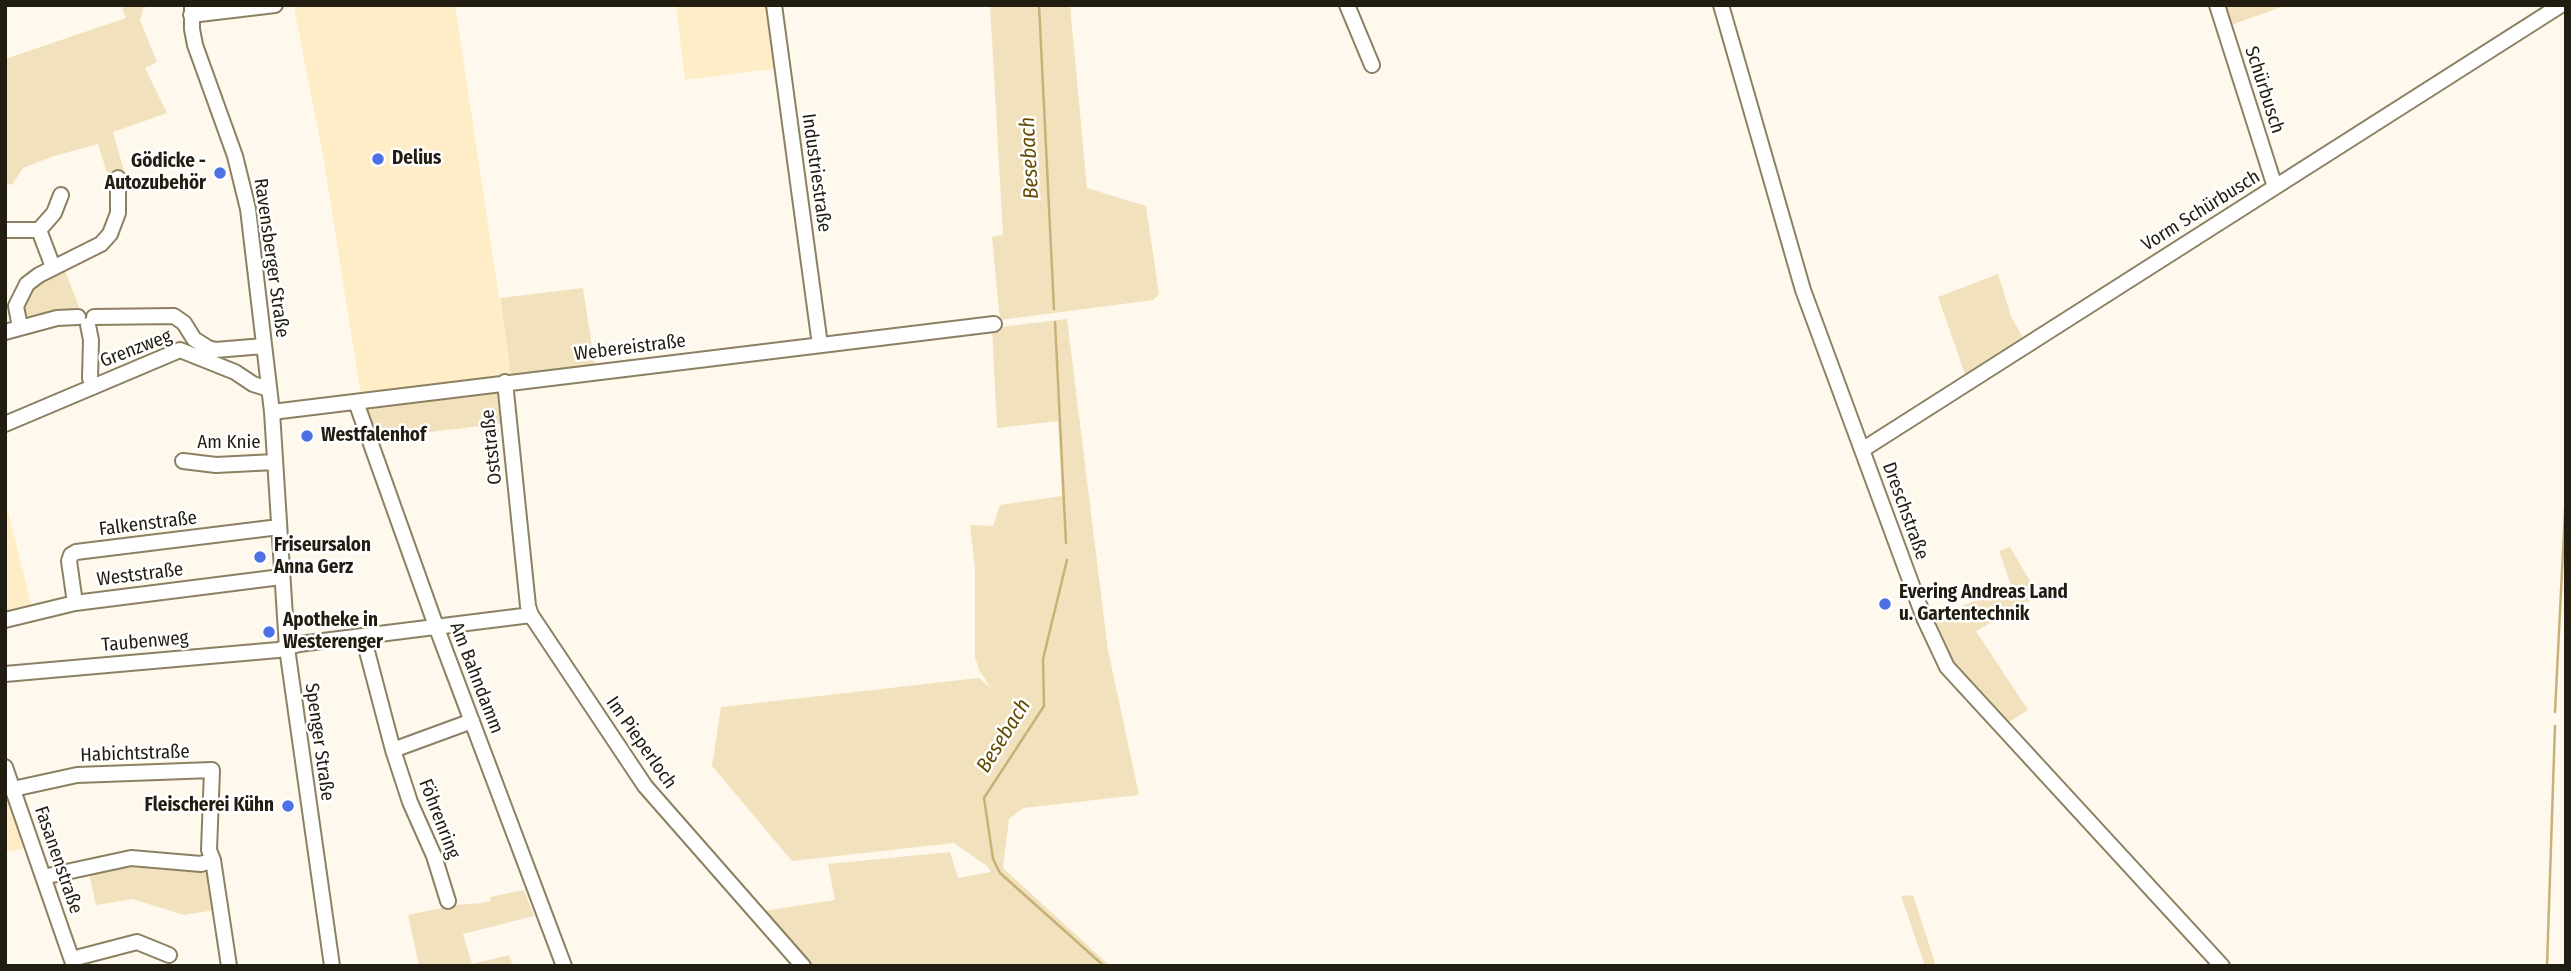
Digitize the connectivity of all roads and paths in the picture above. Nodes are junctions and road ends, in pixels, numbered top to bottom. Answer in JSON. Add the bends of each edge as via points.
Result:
{"nodes":[{"id":1,"x":275,"y":5,"type":"edge"},
{"id":2,"x":774,"y":5,"type":"edge"},
{"id":3,"x":1347,"y":5,"type":"edge"},
{"id":4,"x":2217,"y":5,"type":"edge"},
{"id":5,"x":2561,"y":5,"type":"edge"},
{"id":6,"x":192,"y":10,"type":"edge"},
{"id":7,"x":1723,"y":12,"type":"edge"},
{"id":8,"x":1372,"y":65,"type":"dead end"},
{"id":9,"x":118,"y":178,"type":"dead end"},
{"id":10,"x":2275,"y":187,"type":"junction"},
{"id":11,"x":61,"y":195,"type":"dead end"},
{"id":12,"x":5,"y":230,"type":"edge"},
{"id":13,"x":39,"y":230,"type":"junction"},
{"id":14,"x":53,"y":267,"type":"junction"},
{"id":15,"x":87,"y":319,"type":"junction"},
{"id":16,"x":994,"y":324,"type":"dead end"},
{"id":17,"x":20,"y":327,"type":"junction"},
{"id":18,"x":5,"y":332,"type":"edge"},
{"id":19,"x":820,"y":345,"type":"junction"},
{"id":20,"x":264,"y":346,"type":"junction"},
{"id":21,"x":505,"y":382,"type":"junction"},
{"id":22,"x":93,"y":387,"type":"junction"},
{"id":23,"x":269,"y":393,"type":"junction"},
{"id":24,"x":356,"y":402,"type":"junction"},
{"id":25,"x":272,"y":412,"type":"junction"},
{"id":26,"x":5,"y":424,"type":"edge"},
{"id":27,"x":1862,"y":450,"type":"junction"},
{"id":28,"x":183,"y":461,"type":"dead end"},
{"id":29,"x":275,"y":462,"type":"junction"},
{"id":30,"x":517,"y":508,"type":"joint"},
{"id":31,"x":279,"y":527,"type":"junction"},
{"id":32,"x":281,"y":577,"type":"junction"},
{"id":33,"x":75,"y":603,"type":"junction"},
{"id":34,"x":531,"y":615,"type":"junction"},
{"id":35,"x":5,"y":621,"type":"edge"},
{"id":36,"x":436,"y":626,"type":"junction"},
{"id":37,"x":363,"y":636,"type":"junction"},
{"id":38,"x":287,"y":648,"type":"junction"},
{"id":39,"x":5,"y":674,"type":"edge"},
{"id":40,"x":472,"y":721,"type":"junction"},
{"id":41,"x":393,"y":750,"type":"junction"},
{"id":42,"x":5,"y":767,"type":"edge"},
{"id":43,"x":13,"y":789,"type":"junction"},
{"id":44,"x":213,"y":860,"type":"junction"},
{"id":45,"x":43,"y":877,"type":"junction"},
{"id":46,"x":448,"y":901,"type":"dead end"},
{"id":47,"x":169,"y":955,"type":"dead end"},
{"id":48,"x":73,"y":962,"type":"edge"},
{"id":49,"x":229,"y":966,"type":"edge"},
{"id":50,"x":332,"y":966,"type":"edge"},
{"id":51,"x":564,"y":966,"type":"edge"},
{"id":52,"x":803,"y":966,"type":"edge"},
{"id":53,"x":2222,"y":966,"type":"edge"}],
"edges":[{"from":1,"to":6,"type":"street"},
{"from":2,"to":19,"type":"street","name":"Industriestraße"},
{"from":3,"to":8,"type":"street"},
{"from":4,"to":10,"type":"street","name":"Schürbusch"},
{"from":5,"to":10,"type":"street","name":"Vorm Schürbusch"},
{"from":6,"to":20,"type":"street","name":"Ravensberger Straße","via":[[201,66],[242,178]]},
{"from":7,"to":27,"type":"street","name":"Dreschstraße","via":[[1803,290]]},
{"from":9,"to":14,"type":"street","via":[[118,213],[110,234],[101,244]]},
{"from":10,"to":27,"type":"street","name":"Vorm Schürbusch"},
{"from":11,"to":13,"type":"street","via":[[54,213]]},
{"from":12,"to":13,"type":"street"},
{"from":13,"to":14,"type":"street"},
{"from":14,"to":17,"type":"street","via":[[27,284],[20,295],[16,306]]},
{"from":15,"to":17,"type":"street","via":[[57,318]]},
{"from":15,"to":20,"type":"street","via":[[174,316],[208,348]]},
{"from":15,"to":22,"type":"street","name":"Grenzweg"},
{"from":16,"to":19,"type":"street","name":"Webereistraße"},
{"from":17,"to":18,"type":"street"},
{"from":19,"to":21,"type":"street","name":"Webereistraße"},
{"from":20,"to":23,"type":"street","name":"Ravensberger Straße"},
{"from":21,"to":24,"type":"street","name":"Webereistraße"},
{"from":21,"to":30,"type":"street","name":"Oststraße"},
{"from":22,"to":23,"type":"street","name":"Grenzweg","via":[[180,350],[235,372]]},
{"from":22,"to":26,"type":"street","name":"Grenzweg"},
{"from":23,"to":25,"type":"street","name":"Spenger Straße"},
{"from":24,"to":25,"type":"street","name":"Webereistraße"},
{"from":24,"to":36,"type":"street","name":"Am Bahndamm"},
{"from":25,"to":29,"type":"street","name":"Spenger Straße"},
{"from":27,"to":53,"type":"street","name":"Dreschstraße","via":[[1924,618],[1947,667]]},
{"from":28,"to":29,"type":"street","name":"Am Knie","via":[[216,465]]},
{"from":29,"to":31,"type":"street","name":"Spenger Straße"},
{"from":30,"to":34,"type":"street","name":"Im Pieperloch"},
{"from":31,"to":32,"type":"street","name":"Spenger Straße"},
{"from":31,"to":33,"type":"street","name":"Falkenstraße","via":[[76,552],[69,561]]},
{"from":32,"to":33,"type":"street","name":"Weststraße"},
{"from":32,"to":38,"type":"street","name":"Spenger Straße"},
{"from":33,"to":35,"type":"street","name":"Weststraße"},
{"from":34,"to":36,"type":"street","name":"Taubenweg"},
{"from":34,"to":52,"type":"street","name":"Im Pieperloch","via":[[641,780]]},
{"from":36,"to":37,"type":"street","name":"Taubenweg"},
{"from":36,"to":40,"type":"street","name":"Am Bahndamm"},
{"from":37,"to":38,"type":"street","name":"Taubenweg"},
{"from":37,"to":41,"type":"street","name":"Föhrenring"},
{"from":38,"to":39,"type":"street","name":"Taubenweg"},
{"from":38,"to":50,"type":"street","name":"Spenger Straße"},
{"from":40,"to":41,"type":"street"},
{"from":40,"to":51,"type":"street","name":"Am Bahndamm"},
{"from":41,"to":46,"type":"street","name":"Föhrenring"},
{"from":42,"to":43,"type":"street","name":"Fasanenstraße"},
{"from":43,"to":44,"type":"street","name":"Habichtstraße","via":[[77,775],[212,770],[209,850]]},
{"from":43,"to":45,"type":"street","name":"Fasanenstraße"},
{"from":44,"to":45,"type":"street","via":[[201,864],[131,858]]},
{"from":44,"to":49,"type":"street"},
{"from":45,"to":48,"type":"street","name":"Fasanenstraße"},
{"from":47,"to":48,"type":"street","via":[[137,942]]}]}
